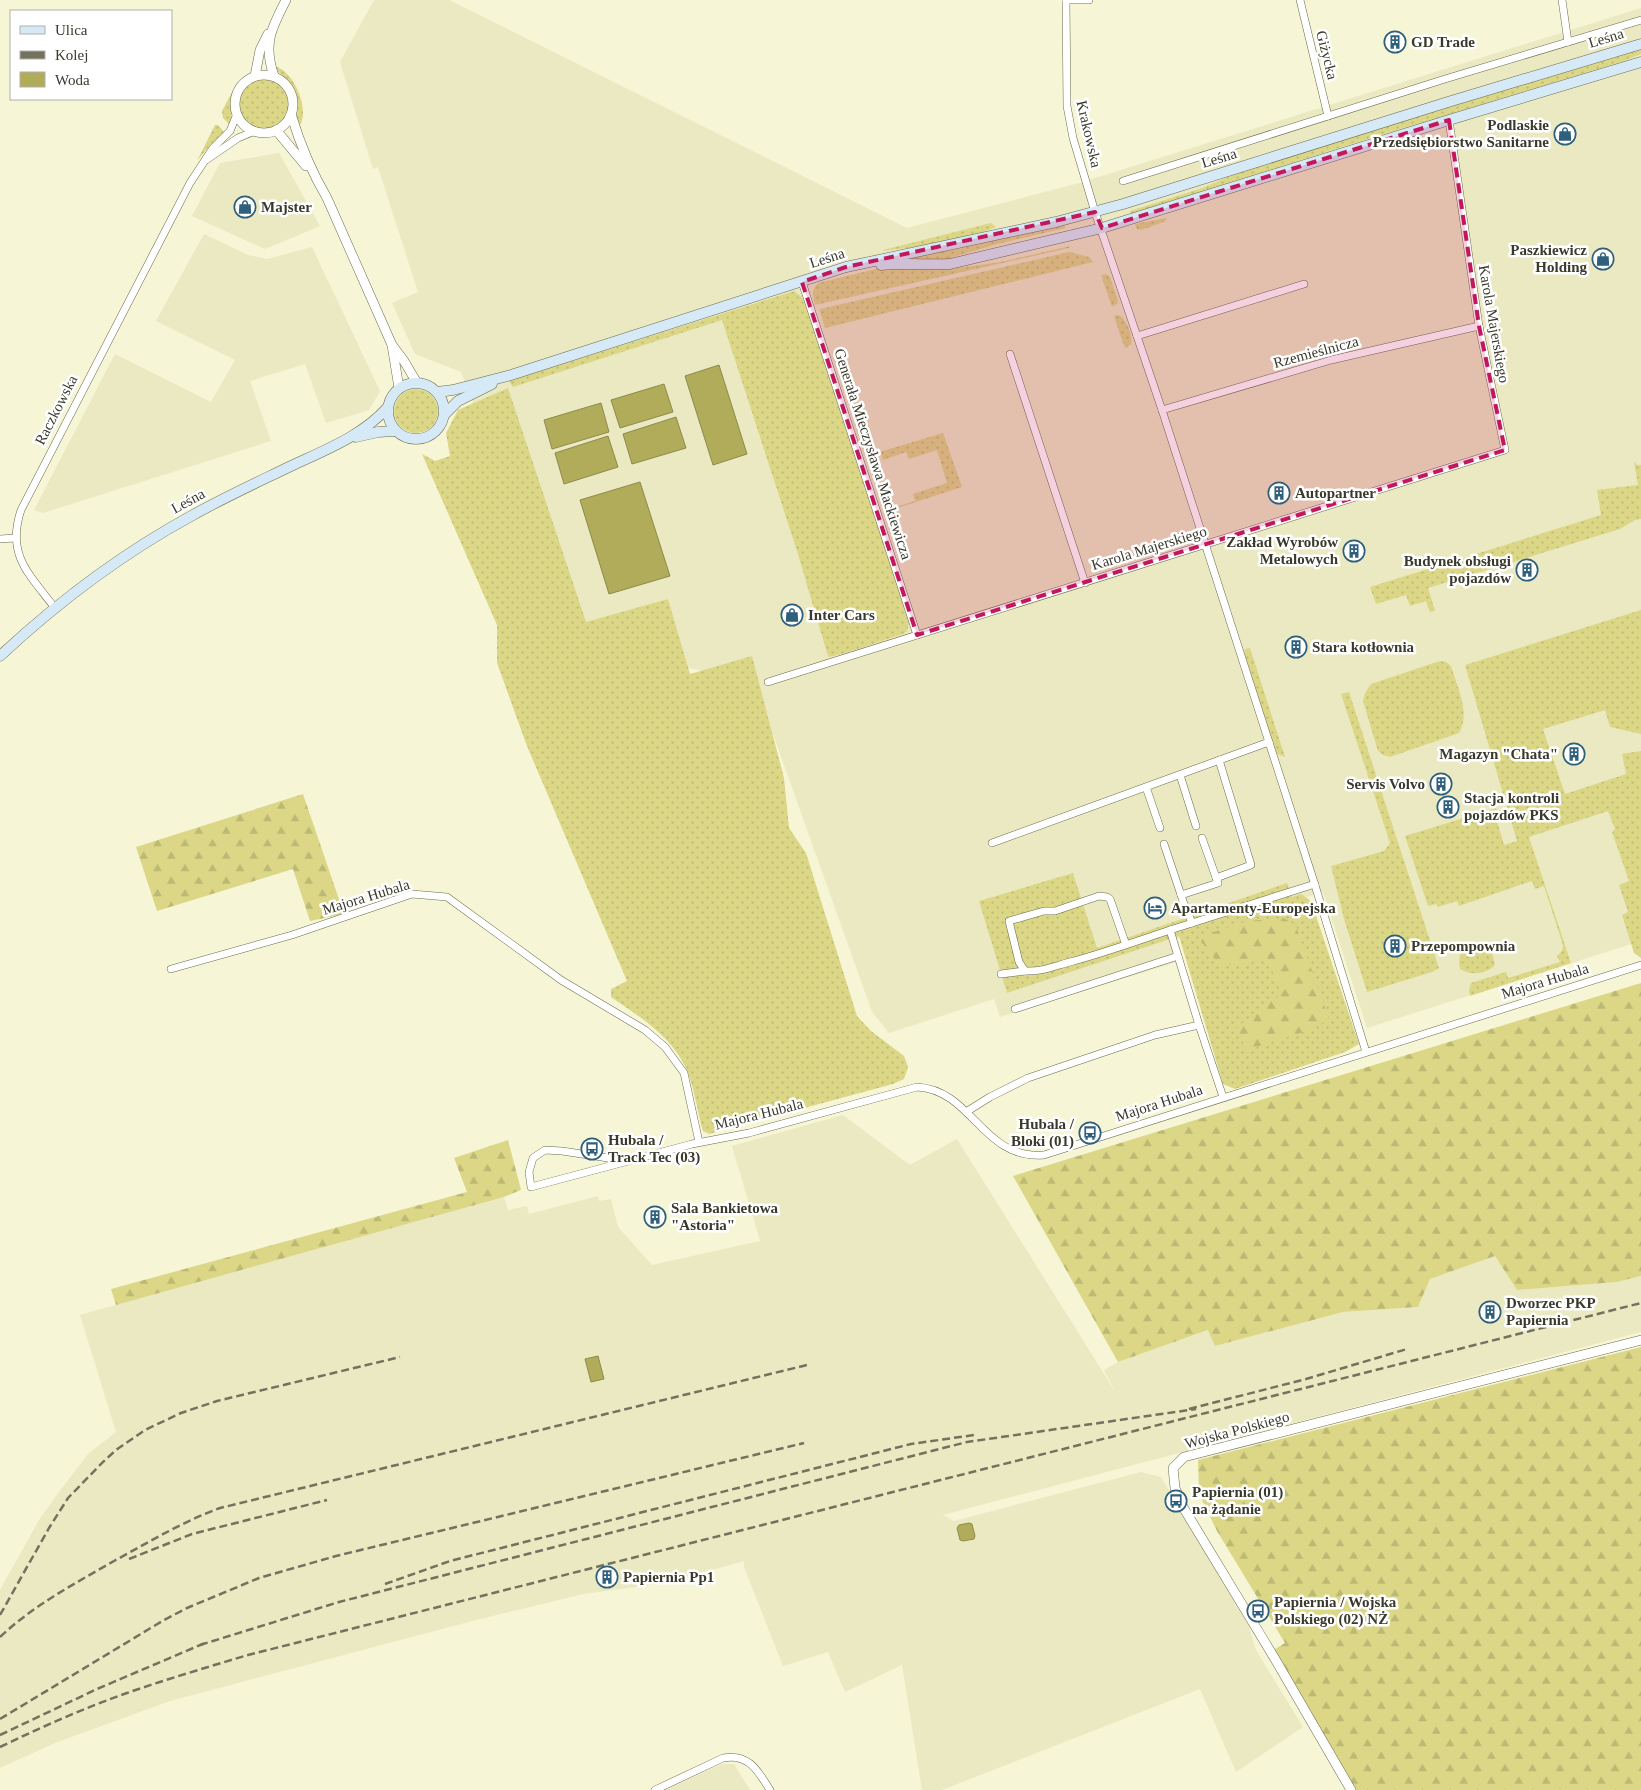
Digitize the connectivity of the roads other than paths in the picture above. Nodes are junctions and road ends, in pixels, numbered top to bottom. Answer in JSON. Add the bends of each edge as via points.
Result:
{"nodes":[{"id":1,"x":286,"y":0,"type":"edge"},
{"id":2,"x":1066,"y":0,"type":"edge"},
{"id":3,"x":1090,"y":0,"type":"edge"},
{"id":4,"x":1300,"y":0,"type":"edge"},
{"id":5,"x":1562,"y":0,"type":"edge"},
{"id":6,"x":1641,"y":20,"type":"edge"},
{"id":7,"x":271,"y":31,"type":"junction"},
{"id":8,"x":1568,"y":42,"type":"junction"},
{"id":9,"x":1641,"y":44,"type":"edge"},
{"id":10,"x":1641,"y":62,"type":"edge"},
{"id":11,"x":255,"y":76,"type":"junction"},
{"id":12,"x":274,"y":76,"type":"junction"},
{"id":13,"x":237,"y":114,"type":"junction"},
{"id":14,"x":291,"y":114,"type":"junction"},
{"id":15,"x":1328,"y":116,"type":"junction"},
{"id":16,"x":1449,"y":120,"type":"junction"},
{"id":17,"x":276,"y":130,"type":"junction"},
{"id":18,"x":255,"y":131,"type":"junction"},
{"id":19,"x":204,"y":162,"type":"junction"},
{"id":20,"x":314,"y":176,"type":"junction"},
{"id":21,"x":1123,"y":181,"type":"dead end"},
{"id":22,"x":1095,"y":212,"type":"junction"},
{"id":23,"x":1102,"y":228,"type":"junction"},
{"id":24,"x":802,"y":282,"type":"junction"},
{"id":25,"x":1304,"y":284,"type":"dead end"},
{"id":26,"x":1479,"y":326,"type":"junction"},
{"id":27,"x":1137,"y":336,"type":"junction"},
{"id":28,"x":392,"y":345,"type":"junction"},
{"id":29,"x":1010,"y":354,"type":"dead end"},
{"id":30,"x":511,"y":375,"type":"junction"},
{"id":31,"x":417,"y":383,"type":"junction"},
{"id":32,"x":399,"y":388,"type":"junction"},
{"id":33,"x":437,"y":392,"type":"junction"},
{"id":34,"x":387,"y":408,"type":"junction"},
{"id":35,"x":1162,"y":410,"type":"junction"},
{"id":36,"x":444,"y":415,"type":"junction"},
{"id":37,"x":395,"y":431,"type":"junction"},
{"id":38,"x":347,"y":440,"type":"junction"},
{"id":39,"x":15,"y":538,"type":"junction"},
{"id":40,"x":0,"y":539,"type":"edge"},
{"id":41,"x":1205,"y":545,"type":"junction"},
{"id":42,"x":1085,"y":583,"type":"junction"},
{"id":43,"x":55,"y":608,"type":"junction"},
{"id":44,"x":917,"y":634,"type":"junction"},
{"id":45,"x":0,"y":656,"type":"edge"},
{"id":46,"x":768,"y":682,"type":"dead end"},
{"id":47,"x":1269,"y":742,"type":"junction"},
{"id":48,"x":1219,"y":760,"type":"junction"},
{"id":49,"x":1180,"y":775,"type":"junction"},
{"id":50,"x":1146,"y":787,"type":"junction"},
{"id":51,"x":1196,"y":826,"type":"dead end"},
{"id":52,"x":1160,"y":828,"type":"dead end"},
{"id":53,"x":1202,"y":838,"type":"dead end"},
{"id":54,"x":992,"y":843,"type":"dead end"},
{"id":55,"x":1164,"y":844,"type":"dead end"},
{"id":56,"x":1216,"y":878,"type":"junction"},
{"id":57,"x":1315,"y":884,"type":"junction"},
{"id":58,"x":1181,"y":895,"type":"junction"},
{"id":59,"x":1192,"y":923,"type":"junction"},
{"id":60,"x":1170,"y":930,"type":"junction"},
{"id":61,"x":1126,"y":945,"type":"junction"},
{"id":62,"x":1178,"y":956,"type":"junction"},
{"id":63,"x":1641,"y":965,"type":"edge"},
{"id":64,"x":171,"y":969,"type":"dead end"},
{"id":65,"x":1025,"y":972,"type":"junction"},
{"id":66,"x":1001,"y":974,"type":"dead end"},
{"id":67,"x":1015,"y":1009,"type":"dead end"},
{"id":68,"x":1198,"y":1025,"type":"junction"},
{"id":69,"x":1366,"y":1052,"type":"junction"},
{"id":70,"x":1223,"y":1097,"type":"junction"},
{"id":71,"x":966,"y":1112,"type":"junction"},
{"id":72,"x":699,"y":1142,"type":"junction"},
{"id":73,"x":628,"y":1161,"type":"junction"},
{"id":74,"x":1641,"y":1340,"type":"edge"},
{"id":75,"x":655,"y":1790,"type":"edge"},
{"id":76,"x":770,"y":1790,"type":"edge"},
{"id":77,"x":1351,"y":1790,"type":"edge"}],
"edges":[{"from":1,"to":7,"type":"street"},
{"from":2,"to":3,"type":"street"},
{"from":2,"to":22,"type":"street","name":"Krakowska","via":[[1068,114]]},
{"from":4,"to":15,"type":"street","name":"Giżycka"},
{"from":5,"to":8,"type":"street"},
{"from":6,"to":8,"type":"street","name":"Leśna"},
{"from":7,"to":11,"type":"street","via":[[260,50]]},
{"from":7,"to":12,"type":"street","via":[[268,60]]},
{"from":8,"to":15,"type":"street","name":"Leśna"},
{"from":9,"to":22,"type":"main road","name":"Leśna"},
{"from":10,"to":16,"type":"main road","name":"Leśna"},
{"from":11,"to":12,"type":"street"},
{"from":11,"to":13,"type":"street","via":[[241,85],[237,93]]},
{"from":12,"to":14,"type":"street","via":[[292,94]]},
{"from":13,"to":18,"type":"street","via":[[244,126]]},
{"from":13,"to":19,"type":"street","name":"Raczkowska","via":[[230,131]]},
{"from":14,"to":17,"type":"street"},
{"from":14,"to":20,"type":"street"},
{"from":15,"to":21,"type":"street","name":"Leśna"},
{"from":16,"to":23,"type":"main road","name":"Leśna"},
{"from":16,"to":26,"type":"street","name":"Karola Majerskiego"},
{"from":17,"to":18,"type":"street","via":[[268,133]]},
{"from":17,"to":20,"type":"street"},
{"from":18,"to":19,"type":"street","name":"Raczkowska","via":[[238,138]]},
{"from":19,"to":39,"type":"street","name":"Raczkowska","via":[[21,510]]},
{"from":20,"to":28,"type":"street","via":[[327,198]]},
{"from":22,"to":23,"type":"street","name":"Krakowska"},
{"from":22,"to":24,"type":"main road","name":"Leśna","via":[[846,267]]},
{"from":23,"to":24,"type":"main road","name":"Leśna","via":[[950,264],[881,265]]},
{"from":23,"to":27,"type":"street","name":"Krakowska"},
{"from":24,"to":30,"type":"main road","name":"Leśna"},
{"from":24,"to":44,"type":"street","name":"Generała Mieczysława Mackiewicza"},
{"from":25,"to":27,"type":"street"},
{"from":26,"to":35,"type":"street","name":"Rzemieślnicza","via":[[1332,360]]},
{"from":26,"to":41,"type":"street","name":"Karola Majerskiego","via":[[1505,450]]},
{"from":27,"to":35,"type":"street","name":"Krakowska"},
{"from":28,"to":31,"type":"street"},
{"from":28,"to":32,"type":"street"},
{"from":29,"to":42,"type":"street"},
{"from":30,"to":33,"type":"main road","name":"Leśna"},
{"from":30,"to":36,"type":"main road","name":"Leśna","via":[[458,401]]},
{"from":31,"to":32,"type":"main road"},
{"from":31,"to":33,"type":"main road"},
{"from":32,"to":34,"type":"main road"},
{"from":33,"to":36,"type":"main road","via":[[443,402]]},
{"from":34,"to":37,"type":"main road","via":[[388,420]]},
{"from":34,"to":38,"type":"main road","name":"Leśna","via":[[376,421]]},
{"from":35,"to":41,"type":"street","name":"Krakowska"},
{"from":36,"to":37,"type":"main road","via":[[436,432],[424,438],[412,440]]},
{"from":37,"to":38,"type":"main road","name":"Leśna"},
{"from":38,"to":43,"type":"main road","name":"Leśna","via":[[192,515],[126,556]]},
{"from":39,"to":40,"type":"street"},
{"from":39,"to":43,"type":"street","name":"Raczkowska","via":[[18,556],[25,569]]},
{"from":41,"to":42,"type":"street","name":"Karola Majerskiego"},
{"from":41,"to":47,"type":"street","name":"Krakowska"},
{"from":42,"to":44,"type":"street","name":"Karola Majerskiego"},
{"from":43,"to":45,"type":"main road"},
{"from":44,"to":46,"type":"street","name":"Karola Majerskiego"},
{"from":47,"to":48,"type":"street"},
{"from":47,"to":57,"type":"street","name":"Krakowska"},
{"from":48,"to":49,"type":"street"},
{"from":48,"to":56,"type":"street","via":[[1251,865]]},
{"from":49,"to":50,"type":"street"},
{"from":49,"to":51,"type":"street"},
{"from":50,"to":52,"type":"street"},
{"from":50,"to":54,"type":"street"},
{"from":53,"to":56,"type":"street"},
{"from":55,"to":58,"type":"street"},
{"from":56,"to":58,"type":"street","via":[[1218,884]]},
{"from":57,"to":59,"type":"street"},
{"from":57,"to":69,"type":"street","name":"Krakowska"},
{"from":58,"to":59,"type":"street"},
{"from":59,"to":60,"type":"street"},
{"from":60,"to":61,"type":"street"},
{"from":60,"to":62,"type":"street"},
{"from":61,"to":65,"type":"street","via":[[1036,972]]},
{"from":61,"to":65,"type":"street","via":[[1110,899],[1099,896],[1009,921],[1019,962]]},
{"from":62,"to":67,"type":"street"},
{"from":62,"to":68,"type":"street"},
{"from":63,"to":69,"type":"street","name":"Majora Hubala"},
{"from":64,"to":72,"type":"street","name":"Majora Hubala","via":[[292,935],[412,894],[447,898],[561,980],[645,1030],[665,1047],[684,1074]]},
{"from":65,"to":66,"type":"street"},
{"from":68,"to":70,"type":"street"},
{"from":68,"to":71,"type":"street","via":[[1155,1035],[1028,1078]]},
{"from":69,"to":70,"type":"street","name":"Majora Hubala"},
{"from":70,"to":71,"type":"street","name":"Majora Hubala","via":[[1033,1156],[1003,1146]]},
{"from":71,"to":72,"type":"street","name":"Majora Hubala","via":[[940,1092],[917,1087],[749,1133]]},
{"from":72,"to":73,"type":"street","name":"Majora Hubala"},
{"from":73,"to":73,"type":"street","name":"Majora Hubala","via":[[545,1150],[533,1158],[529,1172],[531,1187]]},
{"from":74,"to":77,"type":"street","name":"Wojska Polskiego","via":[[1184,1457],[1173,1468],[1175,1488],[1183,1506]]},
{"from":75,"to":76,"type":"street","via":[[723,1758],[737,1757],[747,1760]]}]}
